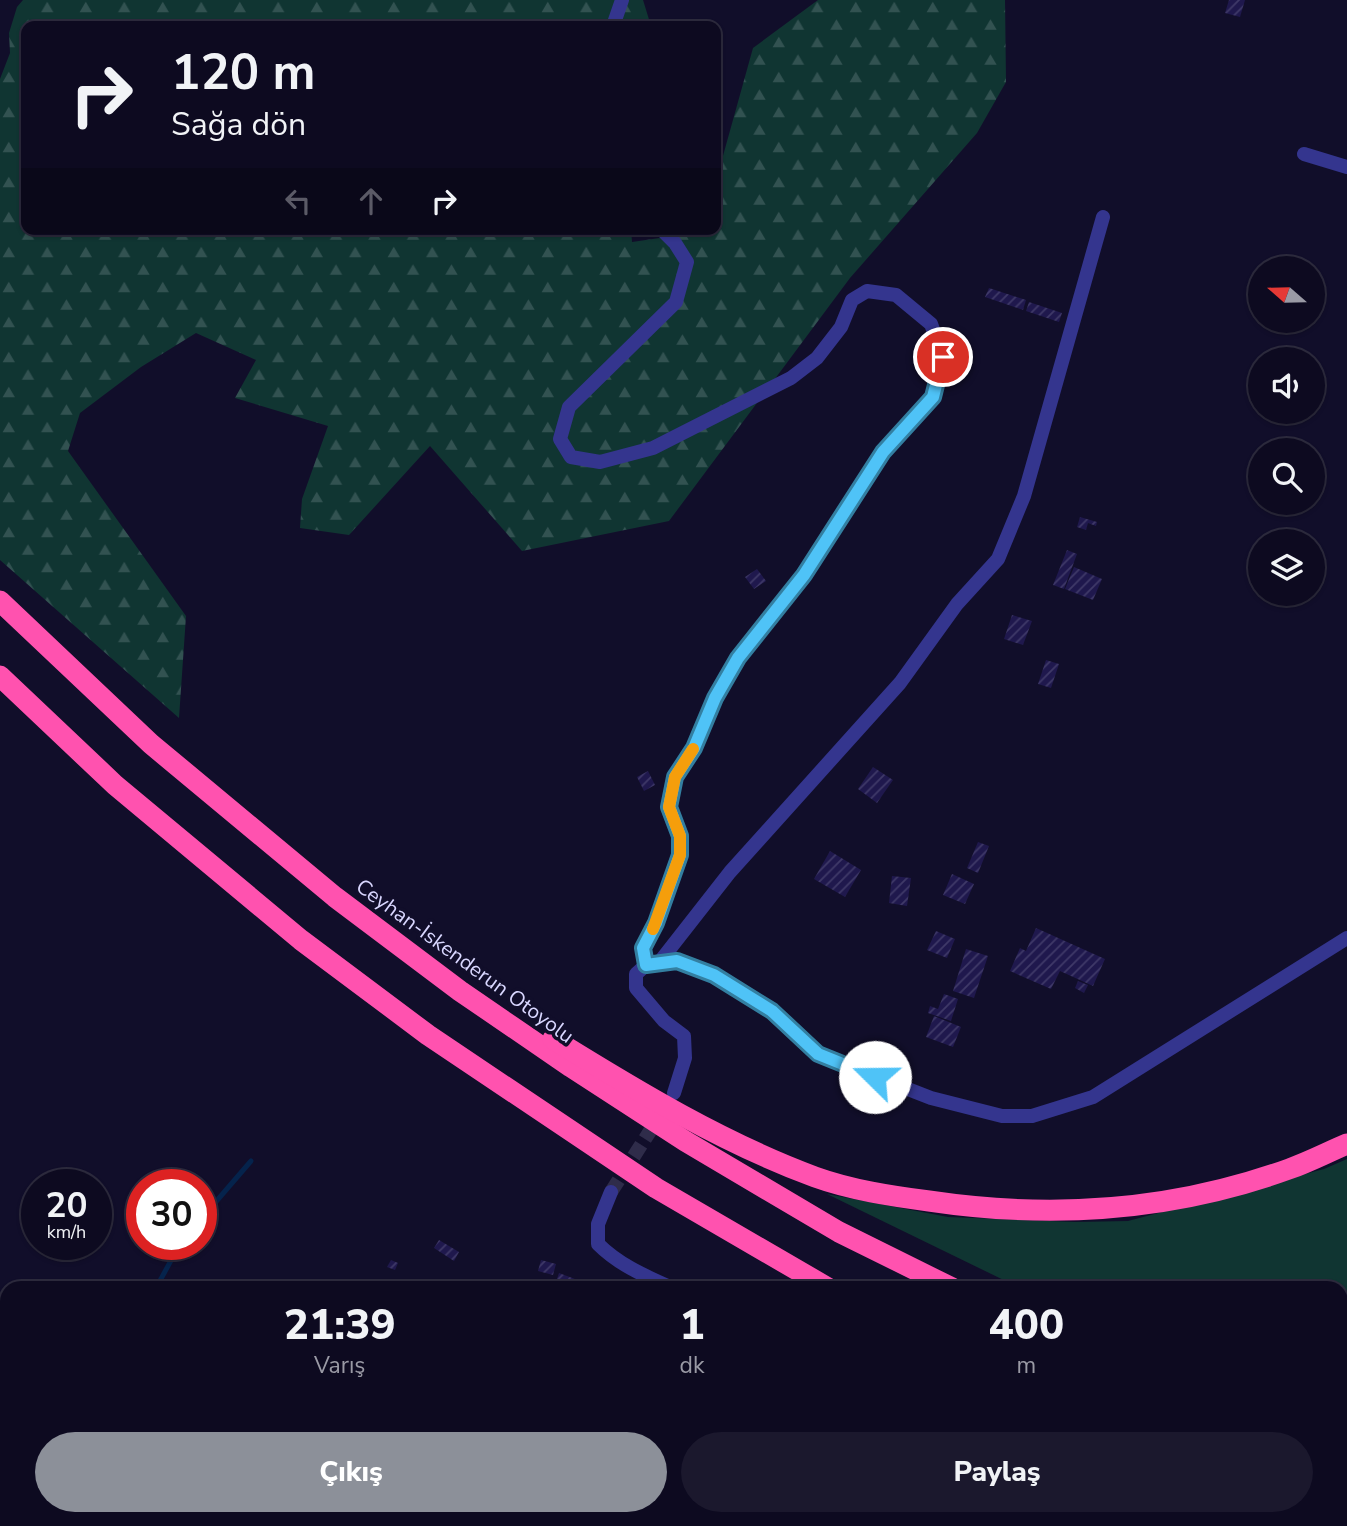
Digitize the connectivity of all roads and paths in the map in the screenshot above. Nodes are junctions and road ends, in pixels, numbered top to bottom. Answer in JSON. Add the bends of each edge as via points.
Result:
{"nodes":[{"id":1,"x":622,"y":0,"type":"edge"},
{"id":2,"x":614,"y":21,"type":"edge"},
{"id":3,"x":1304,"y":154,"type":"dead end"},
{"id":4,"x":1347,"y":167,"type":"edge"},
{"id":5,"x":1103,"y":217,"type":"dead end"},
{"id":6,"x":667,"y":235,"type":"edge"},
{"id":7,"x":0,"y":601,"type":"edge"},
{"id":8,"x":0,"y":676,"type":"edge"},
{"id":9,"x":335,"y":897,"type":"junction"},
{"id":10,"x":1347,"y":938,"type":"edge"},
{"id":11,"x":652,"y":964,"type":"junction"},
{"id":12,"x":674,"y":1093,"type":"dead end"},
{"id":13,"x":1347,"y":1144,"type":"edge"},
{"id":14,"x":611,"y":1192,"type":"tunnel mouth"},
{"id":15,"x":656,"y":1281,"type":"edge"},
{"id":16,"x":816,"y":1281,"type":"edge"},
{"id":17,"x":938,"y":1281,"type":"edge"}],
"edges":[{"from":1,"to":2,"type":"street"},
{"from":3,"to":4,"type":"street"},
{"from":5,"to":11,"type":"street","via":[[1024,496],[998,559],[957,604],[900,682]]},
{"from":6,"to":11,"type":"street","via":[[687,262],[676,302],[569,407],[560,439],[571,457],[600,462],[653,448],[791,378],[817,358],[841,327],[852,300],[867,291],[895,295],[931,324],[943,357],[933,397],[883,452],[804,575],[738,658],[675,777],[669,807],[680,836],[680,855],[643,948]]},
{"from":7,"to":9,"type":"highway","name":"Ceyhan-İskenderun Otoyolu","via":[[151,744]]},
{"from":8,"to":16,"type":"highway","via":[[114,785],[301,940],[428,1035],[656,1188]]},
{"from":9,"to":13,"type":"highway","via":[[466,985],[694,1122],[817,1178],[885,1195],[972,1208],[1046,1211],[1137,1206],[1214,1191],[1289,1169]]},
{"from":9,"to":17,"type":"highway","name":"Ceyhan-İskenderun Otoyolu","via":[[471,998],[685,1141],[839,1232]]},
{"from":10,"to":11,"type":"street","via":[[1093,1097],[1032,1116],[1002,1116],[930,1098],[818,1054],[772,1011],[714,975],[677,961]]},
{"from":11,"to":12,"type":"street","via":[[636,974],[636,988],[664,1021],[684,1036],[685,1058]]},
{"from":14,"to":15,"type":"street","via":[[598,1224],[598,1244],[609,1256]]}]}
